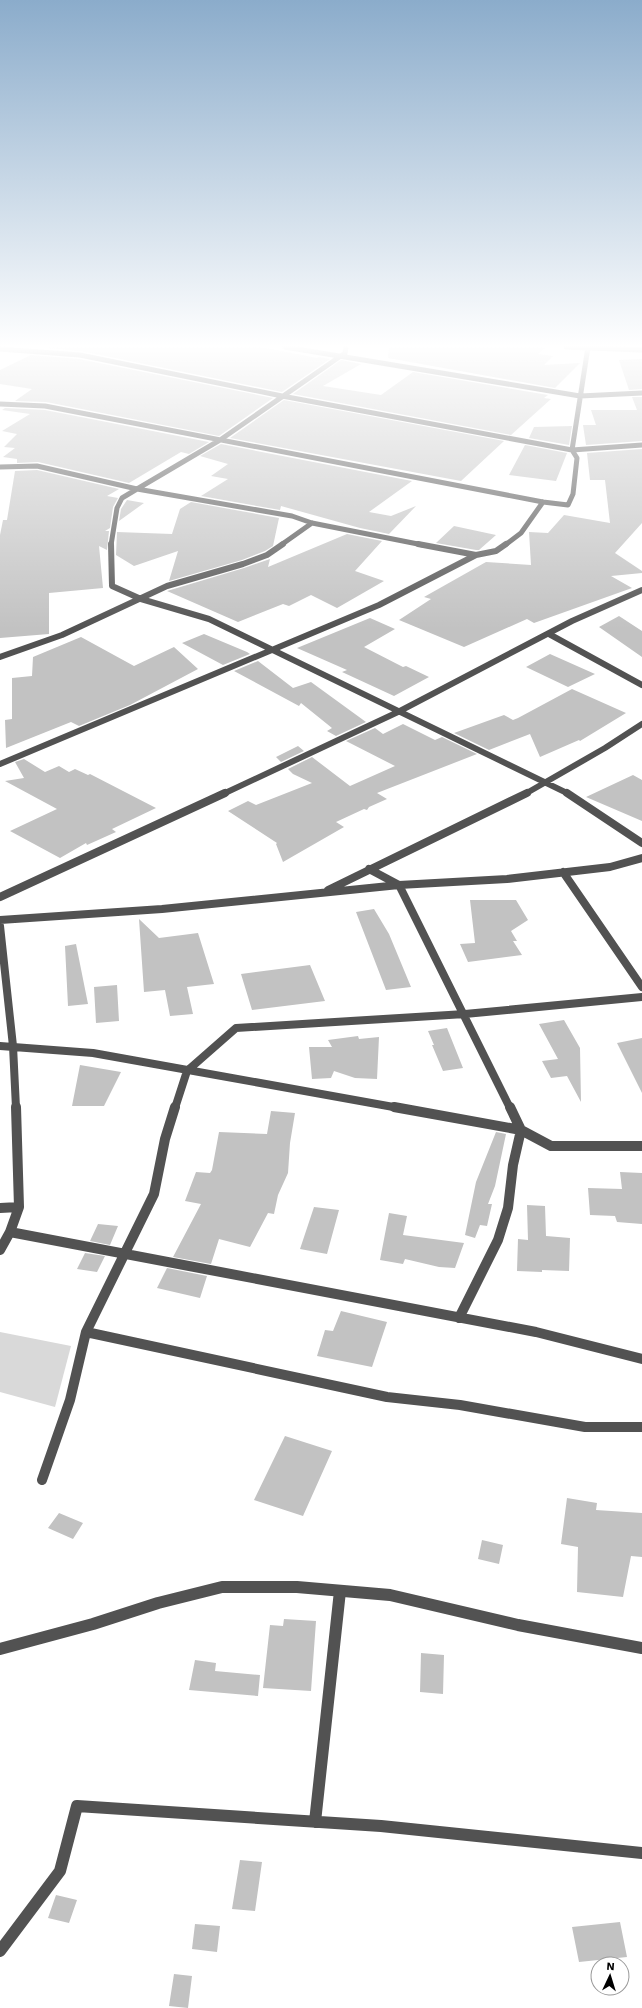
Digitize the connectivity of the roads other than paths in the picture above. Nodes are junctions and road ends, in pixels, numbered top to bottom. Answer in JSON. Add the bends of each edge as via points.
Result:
{"nodes":[{"id":1,"x":219,"y":441,"type":"edge"},
{"id":2,"x":224,"y":441,"type":"edge"},
{"id":3,"x":522,"y":441,"type":"edge"},
{"id":4,"x":573,"y":441,"type":"edge"},
{"id":5,"x":642,"y":445,"type":"edge"},
{"id":6,"x":572,"y":450,"type":"junction"},
{"id":7,"x":0,"y":467,"type":"edge"},
{"id":8,"x":136,"y":489,"type":"junction"},
{"id":9,"x":543,"y":502,"type":"junction"},
{"id":10,"x":312,"y":522,"type":"junction"},
{"id":11,"x":476,"y":555,"type":"junction"},
{"id":12,"x":642,"y":590,"type":"edge"},
{"id":13,"x":141,"y":599,"type":"junction"},
{"id":14,"x":549,"y":634,"type":"junction"},
{"id":15,"x":273,"y":650,"type":"junction"},
{"id":16,"x":0,"y":657,"type":"edge"},
{"id":17,"x":642,"y":685,"type":"edge"},
{"id":18,"x":398,"y":712,"type":"junction"},
{"id":19,"x":642,"y":724,"type":"edge"},
{"id":20,"x":0,"y":764,"type":"edge"},
{"id":21,"x":546,"y":783,"type":"junction"},
{"id":22,"x":642,"y":843,"type":"edge"},
{"id":23,"x":642,"y":858,"type":"edge"},
{"id":24,"x":369,"y":869,"type":"junction"},
{"id":25,"x":563,"y":872,"type":"junction"},
{"id":26,"x":399,"y":885,"type":"junction"},
{"id":27,"x":324,"y":893,"type":"junction"},
{"id":28,"x":0,"y":897,"type":"edge"},
{"id":29,"x":0,"y":920,"type":"edge"},
{"id":30,"x":0,"y":926,"type":"edge"},
{"id":31,"x":642,"y":987,"type":"edge"},
{"id":32,"x":642,"y":997,"type":"edge"},
{"id":33,"x":465,"y":1014,"type":"junction"},
{"id":34,"x":0,"y":1046,"type":"edge"},
{"id":35,"x":13,"y":1046,"type":"junction"},
{"id":36,"x":187,"y":1071,"type":"junction"},
{"id":37,"x":521,"y":1130,"type":"junction"},
{"id":38,"x":642,"y":1146,"type":"edge"},
{"id":39,"x":0,"y":1208,"type":"edge"},
{"id":40,"x":18,"y":1208,"type":"junction"},
{"id":41,"x":10,"y":1232,"type":"junction"},
{"id":42,"x":0,"y":1250,"type":"edge"},
{"id":43,"x":124,"y":1255,"type":"junction"},
{"id":44,"x":459,"y":1318,"type":"junction"},
{"id":45,"x":86,"y":1332,"type":"junction"},
{"id":46,"x":642,"y":1359,"type":"edge"},
{"id":47,"x":642,"y":1427,"type":"edge"},
{"id":48,"x":42,"y":1480,"type":"dead end"},
{"id":49,"x":340,"y":1591,"type":"junction"},
{"id":50,"x":642,"y":1648,"type":"edge"},
{"id":51,"x":0,"y":1649,"type":"edge"},
{"id":52,"x":315,"y":1822,"type":"junction"},
{"id":53,"x":642,"y":1853,"type":"edge"},
{"id":54,"x":0,"y":1951,"type":"edge"}],
"edges":[{"from":1,"to":8,"type":"street"},
{"from":2,"to":9,"type":"street"},
{"from":3,"to":6,"type":"street"},
{"from":4,"to":6,"type":"street"},
{"from":5,"to":6,"type":"street"},
{"from":6,"to":9,"type":"street","via":[[577,458],[573,494],[568,505]]},
{"from":7,"to":8,"type":"street","via":[[38,466]]},
{"from":8,"to":10,"type":"street","via":[[292,516]]},
{"from":8,"to":13,"type":"street","via":[[122,498],[116,509],[112,528],[112,586]]},
{"from":9,"to":11,"type":"street","via":[[522,533],[496,550]]},
{"from":10,"to":11,"type":"street"},
{"from":10,"to":13,"type":"street","via":[[267,555],[167,586]]},
{"from":11,"to":15,"type":"street","via":[[379,605]]},
{"from":12,"to":14,"type":"street"},
{"from":13,"to":15,"type":"street","via":[[208,619]]},
{"from":13,"to":16,"type":"street","via":[[62,635]]},
{"from":14,"to":17,"type":"street"},
{"from":14,"to":18,"type":"street"},
{"from":15,"to":18,"type":"street"},
{"from":15,"to":20,"type":"street"},
{"from":18,"to":21,"type":"street"},
{"from":18,"to":28,"type":"street"},
{"from":19,"to":21,"type":"street","via":[[615,743]]},
{"from":21,"to":22,"type":"street","via":[[572,795]]},
{"from":21,"to":24,"type":"street"},
{"from":23,"to":25,"type":"street","via":[[610,866]]},
{"from":24,"to":26,"type":"street"},
{"from":24,"to":27,"type":"street"},
{"from":25,"to":26,"type":"street","via":[[507,879]]},
{"from":25,"to":31,"type":"street"},
{"from":26,"to":27,"type":"street"},
{"from":26,"to":33,"type":"street"},
{"from":27,"to":29,"type":"street","via":[[162,909]]},
{"from":30,"to":35,"type":"street"},
{"from":32,"to":33,"type":"street"},
{"from":33,"to":36,"type":"street","via":[[236,1028]]},
{"from":33,"to":37,"type":"street"},
{"from":34,"to":35,"type":"street"},
{"from":35,"to":36,"type":"street","via":[[93,1054]]},
{"from":35,"to":40,"type":"street"},
{"from":36,"to":37,"type":"street"},
{"from":36,"to":43,"type":"street","via":[[165,1139],[154,1194]]},
{"from":37,"to":38,"type":"street","via":[[551,1146]]},
{"from":37,"to":44,"type":"street","via":[[513,1165],[508,1208],[498,1240]]},
{"from":39,"to":40,"type":"street"},
{"from":40,"to":41,"type":"street"},
{"from":41,"to":42,"type":"street"},
{"from":41,"to":43,"type":"street"},
{"from":43,"to":44,"type":"street"},
{"from":43,"to":45,"type":"street"},
{"from":44,"to":46,"type":"street","via":[[536,1332]]},
{"from":45,"to":47,"type":"street","via":[[387,1397],[460,1405],[585,1427]]},
{"from":45,"to":48,"type":"street","via":[[70,1400]]},
{"from":49,"to":50,"type":"street","via":[[390,1595],[518,1624]]},
{"from":49,"to":51,"type":"street","via":[[297,1587],[222,1587]]},
{"from":49,"to":52,"type":"street"},
{"from":52,"to":53,"type":"street","via":[[381,1826]]},
{"from":52,"to":54,"type":"street","via":[[77,1806],[60,1871]]}]}
